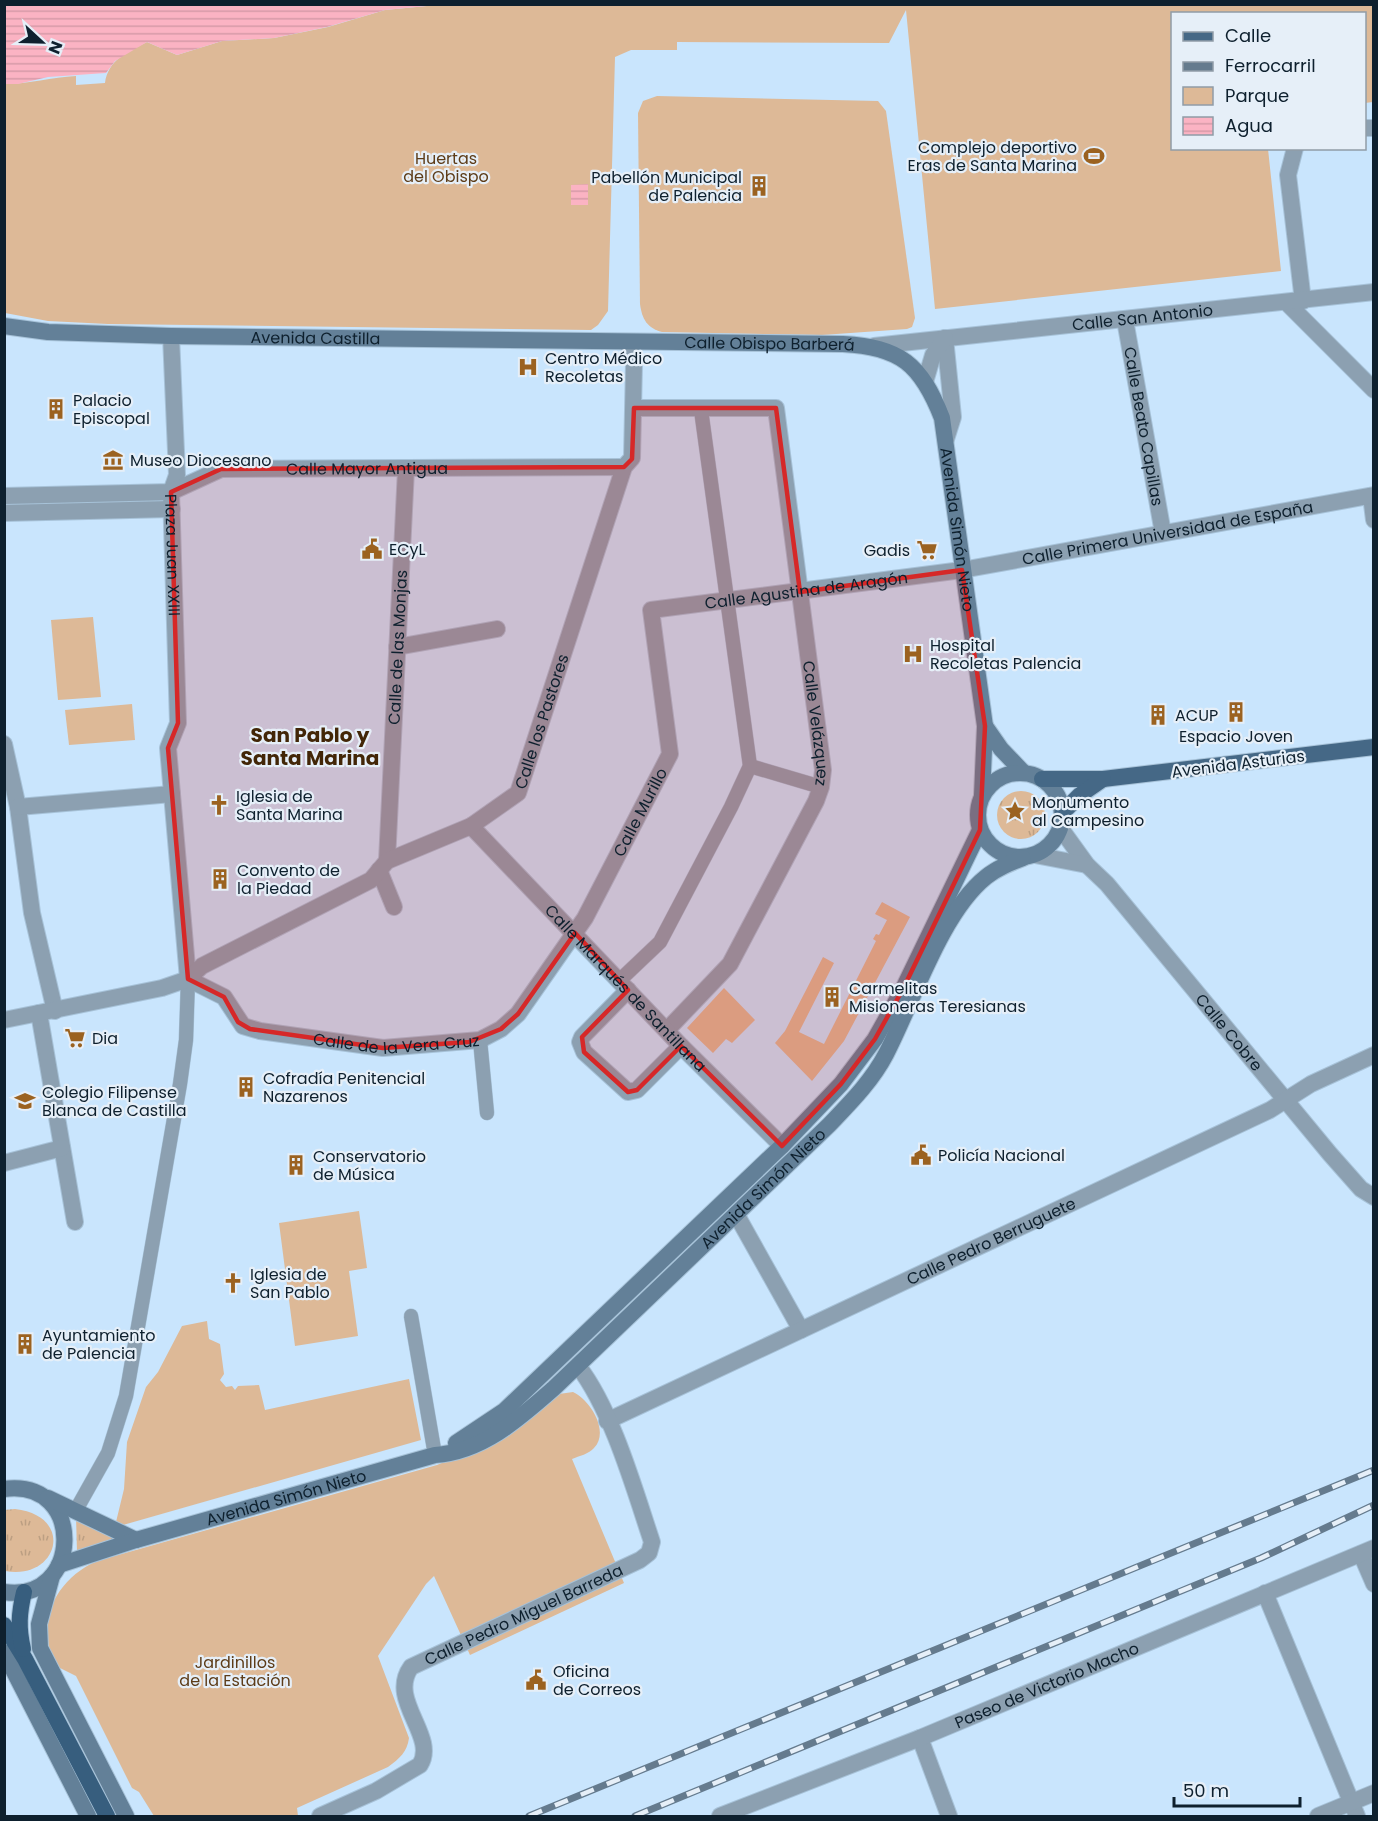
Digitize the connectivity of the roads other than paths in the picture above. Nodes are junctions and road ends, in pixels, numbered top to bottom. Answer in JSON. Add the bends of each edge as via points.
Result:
{"nodes":[{"id":1,"x":1294,"y":150,"type":"edge"},
{"id":2,"x":1374,"y":292,"type":"edge"},
{"id":3,"x":1295,"y":302,"type":"junction"},
{"id":4,"x":1125,"y":321,"type":"junction"},
{"id":5,"x":4,"y":326,"type":"edge"},
{"id":6,"x":171,"y":336,"type":"junction"},
{"id":7,"x":945,"y":338,"type":"junction"},
{"id":8,"x":910,"y":341,"type":"joint"},
{"id":9,"x":628,"y":343,"type":"junction"},
{"id":10,"x":874,"y":346,"type":"junction"},
{"id":11,"x":925,"y":382,"type":"junction"},
{"id":12,"x":1374,"y":390,"type":"edge"},
{"id":13,"x":634,"y":408,"type":"junction"},
{"id":14,"x":701,"y":410,"type":"junction"},
{"id":15,"x":946,"y":440,"type":"junction"},
{"id":16,"x":624,"y":466,"type":"junction"},
{"id":17,"x":406,"y":469,"type":"junction"},
{"id":18,"x":171,"y":492,"type":"junction"},
{"id":19,"x":4,"y":496,"type":"edge"},
{"id":20,"x":1372,"y":496,"type":"edge"},
{"id":21,"x":172,"y":509,"type":"junction"},
{"id":22,"x":4,"y":513,"type":"edge"},
{"id":23,"x":1374,"y":520,"type":"edge"},
{"id":24,"x":1163,"y":533,"type":"junction"},
{"id":25,"x":962,"y":570,"type":"junction"},
{"id":26,"x":800,"y":592,"type":"junction"},
{"id":27,"x":728,"y":601,"type":"junction"},
{"id":28,"x":651,"y":610,"type":"joint"},
{"id":29,"x":497,"y":629,"type":"dead end"},
{"id":30,"x":397,"y":647,"type":"junction"},
{"id":31,"x":985,"y":726,"type":"junction"},
{"id":32,"x":4,"y":744,"type":"edge"},
{"id":33,"x":1374,"y":747,"type":"edge"},
{"id":34,"x":750,"y":766,"type":"junction"},
{"id":35,"x":1023,"y":772,"type":"junction"},
{"id":36,"x":1042,"y":779,"type":"junction"},
{"id":37,"x":1103,"y":779,"type":"junction"},
{"id":38,"x":821,"y":787,"type":"junction"},
{"id":39,"x":172,"y":794,"type":"junction"},
{"id":40,"x":982,"y":795,"type":"junction"},
{"id":41,"x":18,"y":807,"type":"junction"},
{"id":42,"x":1062,"y":820,"type":"junction"},
{"id":43,"x":471,"y":826,"type":"junction"},
{"id":44,"x":980,"y":830,"type":"junction"},
{"id":45,"x":1029,"y":857,"type":"junction"},
{"id":46,"x":1088,"y":865,"type":"junction"},
{"id":47,"x":383,"y":866,"type":"junction"},
{"id":48,"x":394,"y":907,"type":"dead end"},
{"id":49,"x":575,"y":933,"type":"junction"},
{"id":50,"x":188,"y":979,"type":"junction"},
{"id":51,"x":624,"y":985,"type":"junction"},
{"id":52,"x":47,"y":1012,"type":"junction"},
{"id":53,"x":4,"y":1020,"type":"edge"},
{"id":54,"x":667,"y":1030,"type":"junction"},
{"id":55,"x":480,"y":1040,"type":"junction"},
{"id":56,"x":681,"y":1046,"type":"junction"},
{"id":57,"x":1374,"y":1055,"type":"edge"},
{"id":58,"x":1286,"y":1098,"type":"junction"},
{"id":59,"x":487,"y":1113,"type":"dead end"},
{"id":60,"x":782,"y":1146,"type":"junction"},
{"id":61,"x":62,"y":1148,"type":"junction"},
{"id":62,"x":4,"y":1163,"type":"edge"},
{"id":63,"x":1374,"y":1197,"type":"edge"},
{"id":64,"x":736,"y":1214,"type":"junction"},
{"id":65,"x":75,"y":1222,"type":"dead end"},
{"id":66,"x":677,"y":1246,"type":"junction"},
{"id":67,"x":622,"y":1298,"type":"junction"},
{"id":68,"x":411,"y":1316,"type":"dead end"},
{"id":69,"x":801,"y":1330,"type":"junction"},
{"id":70,"x":578,"y":1366,"type":"junction"},
{"id":71,"x":504,"y":1411,"type":"junction"},
{"id":72,"x":607,"y":1421,"type":"junction"},
{"id":73,"x":435,"y":1455,"type":"junction"},
{"id":74,"x":4,"y":1489,"type":"edge"},
{"id":75,"x":39,"y":1494,"type":"junction"},
{"id":76,"x":76,"y":1510,"type":"junction"},
{"id":77,"x":136,"y":1540,"type":"junction"},
{"id":78,"x":1367,"y":1551,"type":"edge"},
{"id":79,"x":56,"y":1571,"type":"junction"},
{"id":80,"x":1374,"y":1584,"type":"edge"},
{"id":81,"x":4,"y":1592,"type":"edge"},
{"id":82,"x":24,"y":1592,"type":"junction"},
{"id":83,"x":1265,"y":1593,"type":"junction"},
{"id":84,"x":4,"y":1625,"type":"edge"},
{"id":85,"x":4,"y":1652,"type":"edge"},
{"id":86,"x":25,"y":1659,"type":"junction"},
{"id":87,"x":920,"y":1738,"type":"junction"},
{"id":88,"x":1374,"y":1793,"type":"edge"},
{"id":89,"x":1354,"y":1810,"type":"edge"},
{"id":90,"x":88,"y":1816,"type":"edge"},
{"id":91,"x":107,"y":1816,"type":"edge"},
{"id":92,"x":126,"y":1816,"type":"edge"},
{"id":93,"x":320,"y":1816,"type":"edge"},
{"id":94,"x":720,"y":1816,"type":"edge"},
{"id":95,"x":949,"y":1816,"type":"edge"},
{"id":96,"x":1318,"y":1816,"type":"edge"}],
"edges":[{"from":1,"to":3,"type":"street","via":[[1288,175]]},
{"from":2,"to":3,"type":"street","name":"Calle San Antonio"},
{"from":3,"to":4,"type":"street","name":"Calle San Antonio"},
{"from":3,"to":12,"type":"street"},
{"from":4,"to":7,"type":"street","name":"Calle San Antonio"},
{"from":4,"to":24,"type":"street","name":"Calle Beato Capillas"},
{"from":5,"to":6,"type":"main road","name":"Avenida Castilla","via":[[48,332]]},
{"from":6,"to":9,"type":"main road","name":"Avenida Castilla"},
{"from":6,"to":18,"type":"street","name":"Plaza Juan XXIII","via":[[177,476]]},
{"from":7,"to":8,"type":"street","name":"Calle San Antonio"},
{"from":7,"to":11,"type":"street","via":[[933,355]]},
{"from":7,"to":15,"type":"street","name":"Avenida Simón Nieto","via":[[953,417]]},
{"from":8,"to":10,"type":"street","name":"Calle Obispo Barberá"},
{"from":9,"to":10,"type":"main road","name":"Calle Obispo Barberá"},
{"from":9,"to":13,"type":"street","name":"Calle los Pastores","via":[[634,363]]},
{"from":10,"to":11,"type":"main road","name":"Avenida Simón Nieto","via":[[906,362]]},
{"from":11,"to":15,"type":"main road","name":"Avenida Simón Nieto","via":[[942,418]]},
{"from":13,"to":14,"type":"street"},
{"from":13,"to":16,"type":"street","name":"Calle los Pastores","via":[[632,458]]},
{"from":14,"to":26,"type":"street","name":"Calle Velázquez","via":[[776,408]]},
{"from":14,"to":27,"type":"street"},
{"from":15,"to":25,"type":"main road","name":"Avenida Simón Nieto"},
{"from":16,"to":17,"type":"street","name":"Calle Mayor Antigua"},
{"from":16,"to":43,"type":"street","name":"Calle los Pastores","via":[[518,793]]},
{"from":17,"to":18,"type":"street","name":"Calle Mayor Antigua","via":[[221,469]]},
{"from":17,"to":30,"type":"street","name":"Calle de las Monjas"},
{"from":18,"to":19,"type":"street","name":"Calle Mayor Antigua"},
{"from":18,"to":21,"type":"street","name":"Plaza Juan XXIII"},
{"from":20,"to":23,"type":"street"},
{"from":20,"to":24,"type":"street","name":"Calle Primera Universidad de España"},
{"from":21,"to":22,"type":"street"},
{"from":21,"to":39,"type":"street","name":"Plaza Juan XXIII","via":[[178,723],[168,748]]},
{"from":24,"to":25,"type":"street","name":"Calle Primera Universidad de España"},
{"from":25,"to":26,"type":"street","name":"Calle Agustina de Aragón"},
{"from":25,"to":31,"type":"main road","name":"Avenida Simón Nieto"},
{"from":26,"to":27,"type":"street","name":"Calle Agustina de Aragón"},
{"from":26,"to":38,"type":"street","name":"Calle Velázquez","via":[[823,770]]},
{"from":27,"to":28,"type":"street","name":"Calle Agustina de Aragón"},
{"from":27,"to":34,"type":"street"},
{"from":28,"to":49,"type":"street","name":"Calle Murillo","via":[[670,754]]},
{"from":29,"to":30,"type":"street"},
{"from":30,"to":47,"type":"street","name":"Calle de las Monjas"},
{"from":31,"to":35,"type":"main road","name":"Avenida Simón Nieto"},
{"from":31,"to":40,"type":"main road","name":"Avenida Simón Nieto"},
{"from":32,"to":41,"type":"street"},
{"from":33,"to":37,"type":"main road","name":"Avenida Asturias"},
{"from":34,"to":38,"type":"street"},
{"from":34,"to":51,"type":"street","via":[[660,942]]},
{"from":35,"to":36,"type":"main road"},
{"from":35,"to":40,"type":"main road","via":[[999,778]]},
{"from":36,"to":37,"type":"main road","name":"Avenida Asturias"},
{"from":36,"to":42,"type":"main road","via":[[1057,793]]},
{"from":37,"to":42,"type":"main road","via":[[1080,795]]},
{"from":38,"to":54,"type":"street","name":"Calle Velázquez","via":[[730,964]]},
{"from":39,"to":41,"type":"street"},
{"from":39,"to":50,"type":"street","name":"Plaza Juan XXIII"},
{"from":40,"to":44,"type":"main road"},
{"from":41,"to":52,"type":"street"},
{"from":42,"to":45,"type":"main road","via":[[1051,844]]},
{"from":42,"to":46,"type":"street","name":"Calle Cobre"},
{"from":43,"to":47,"type":"street","name":"Calle los Pastores"},
{"from":43,"to":49,"type":"street","name":"Calle Marqués de Santillana"},
{"from":44,"to":45,"type":"main road","via":[[997,851]]},
{"from":44,"to":60,"type":"main road","name":"Avenida Simón Nieto","via":[[875,1039],[842,1084]]},
{"from":45,"to":46,"type":"street"},
{"from":45,"to":64,"type":"main road","name":"Avenida Simón Nieto","via":[[1002,866],[965,899],[885,1056],[865,1087]]},
{"from":46,"to":58,"type":"street","name":"Calle Cobre"},
{"from":47,"to":48,"type":"street"},
{"from":47,"to":50,"type":"street","name":"Calle los Pastores","via":[[371,880],[202,966]]},
{"from":49,"to":51,"type":"street","name":"Calle Marqués de Santillana"},
{"from":49,"to":55,"type":"street","name":"Calle de la Vera Cruz","via":[[518,1014]]},
{"from":50,"to":52,"type":"street","name":"Calle los Pastores"},
{"from":50,"to":55,"type":"street","name":"Calle de la Vera Cruz","via":[[224,997],[238,1022],[250,1029],[383,1048]]},
{"from":50,"to":76,"type":"street","via":[[180,1084],[126,1396],[108,1453]]},
{"from":51,"to":54,"type":"street","name":"Calle Marqués de Santillana"},
{"from":51,"to":56,"type":"street","via":[[582,1037],[584,1052],[628,1092],[637,1090]]},
{"from":52,"to":53,"type":"street","name":"Calle los Pastores"},
{"from":52,"to":61,"type":"street"},
{"from":54,"to":56,"type":"street","name":"Calle Marqués de Santillana"},
{"from":55,"to":59,"type":"street"},
{"from":56,"to":60,"type":"street","name":"Calle Marqués de Santillana"},
{"from":57,"to":58,"type":"street","name":"Calle Pedro Berruguete"},
{"from":58,"to":63,"type":"street","name":"Calle Cobre","via":[[1360,1189]]},
{"from":58,"to":69,"type":"street","name":"Calle Pedro Berruguete","via":[[1270,1110]]},
{"from":60,"to":64,"type":"main road","via":[[769,1168],[739,1196]]},
{"from":60,"to":66,"type":"main road","name":"Avenida Simón Nieto"},
{"from":61,"to":62,"type":"street"},
{"from":61,"to":65,"type":"street"},
{"from":64,"to":66,"type":"main road","via":[[719,1214],[694,1241]]},
{"from":64,"to":69,"type":"street"},
{"from":64,"to":70,"type":"main road","name":"Avenida Simón Nieto"},
{"from":66,"to":67,"type":"main road","name":"Avenida Simón Nieto"},
{"from":67,"to":70,"type":"main road","via":[[614,1319],[581,1350]]},
{"from":67,"to":71,"type":"main road","name":"Avenida Simón Nieto"},
{"from":68,"to":73,"type":"street"},
{"from":69,"to":72,"type":"street","name":"Calle Pedro Berruguete"},
{"from":70,"to":71,"type":"main road","via":[[562,1367],[524,1405]]},
{"from":70,"to":72,"type":"street","name":"Calle Pedro Miguel Barreda","via":[[591,1383]]},
{"from":70,"to":73,"type":"main road","name":"Avenida Simón Nieto","via":[[518,1420],[486,1440],[455,1454]]},
{"from":71,"to":73,"type":"main road","name":"Avenida Simón Nieto"},
{"from":72,"to":93,"type":"street","name":"Calle Pedro Miguel Barreda","via":[[652,1542],[649,1553],[411,1667],[403,1688],[425,1752],[420,1765],[376,1791]]},
{"from":73,"to":77,"type":"main road","name":"Avenida Simón Nieto"},
{"from":74,"to":75,"type":"main road","via":[[26,1489]]},
{"from":75,"to":76,"type":"main road"},
{"from":75,"to":79,"type":"main road","via":[[56,1510],[65,1531],[64,1554]]},
{"from":76,"to":77,"type":"main road"},
{"from":77,"to":79,"type":"main road","name":"Avenida Simón Nieto"},
{"from":78,"to":80,"type":"street"},
{"from":78,"to":83,"type":"street","name":"Paseo de Victorio Macho"},
{"from":79,"to":82,"type":"main road","name":"Avenida Simón Nieto","via":[[39,1586]]},
{"from":79,"to":92,"type":"main road","via":[[39,1624],[40,1648]]},
{"from":81,"to":82,"type":"main road"},
{"from":82,"to":86,"type":"highway","via":[[18,1628]]},
{"from":83,"to":87,"type":"street","name":"Paseo de Victorio Macho"},
{"from":83,"to":89,"type":"street"},
{"from":84,"to":86,"type":"highway"},
{"from":85,"to":90,"type":"main road"},
{"from":86,"to":91,"type":"highway"},
{"from":87,"to":94,"type":"street","name":"Paseo de Victorio Macho"},
{"from":87,"to":95,"type":"street"},
{"from":88,"to":89,"type":"street"},
{"from":89,"to":96,"type":"street"}]}
